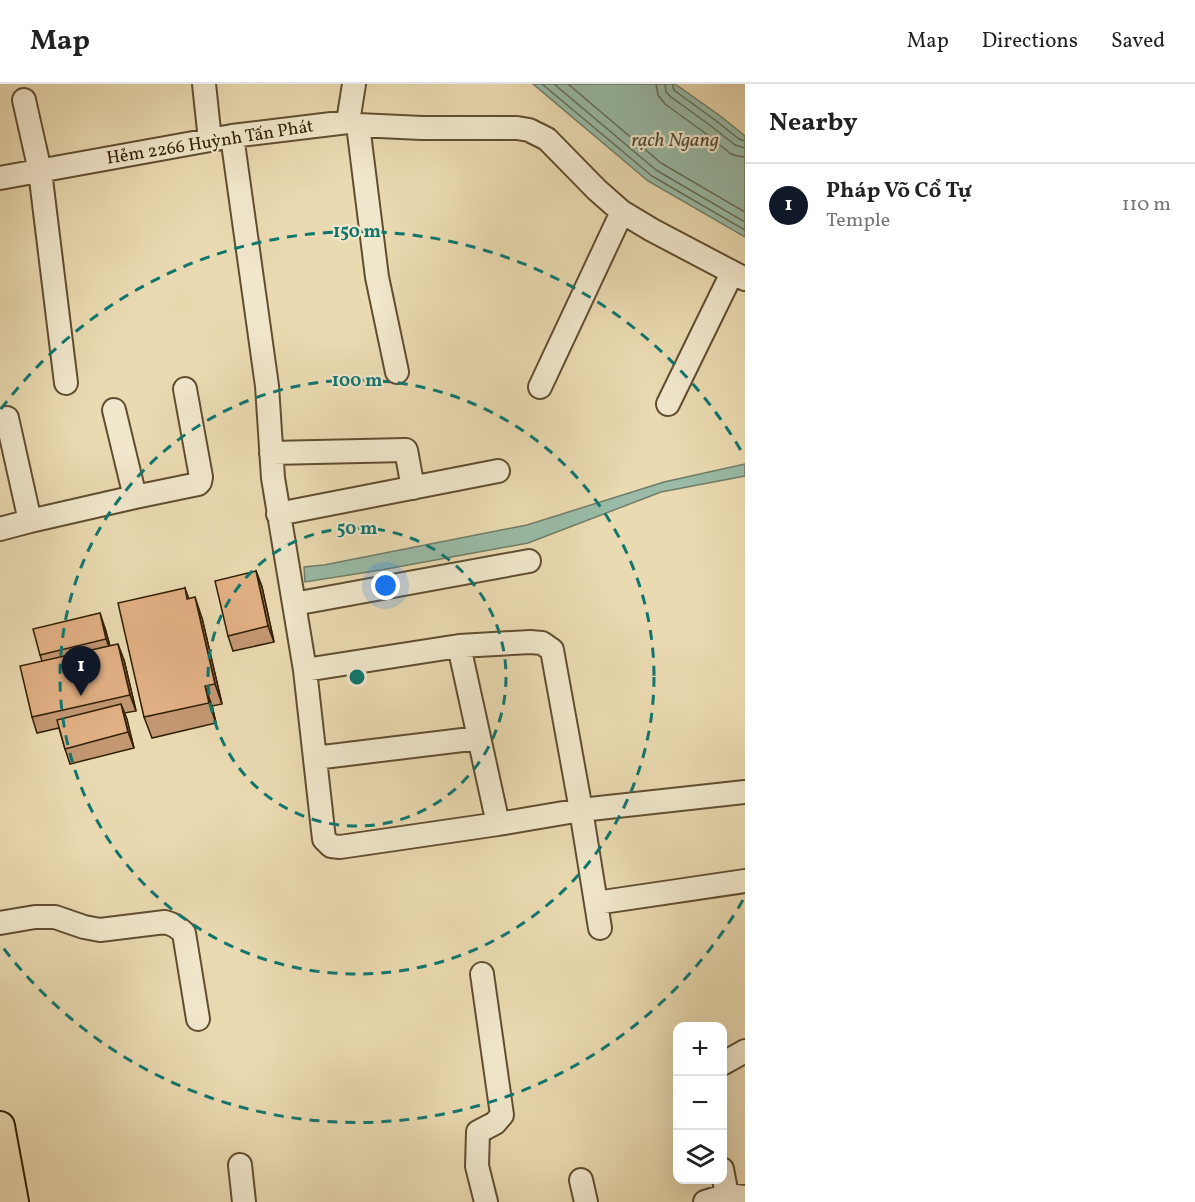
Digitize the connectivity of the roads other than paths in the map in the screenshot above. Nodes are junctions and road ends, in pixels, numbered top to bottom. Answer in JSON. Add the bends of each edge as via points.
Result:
{"nodes":[{"id":1,"x":204,"y":84,"type":"edge"},
{"id":2,"x":354,"y":84,"type":"edge"},
{"id":3,"x":24,"y":100,"type":"dead end"},
{"id":4,"x":353,"y":124,"type":"junction"},
{"id":5,"x":221,"y":138,"type":"junction"},
{"id":6,"x":40,"y":171,"type":"junction"},
{"id":7,"x":0,"y":178,"type":"edge"},
{"id":8,"x":622,"y":212,"type":"junction"},
{"id":9,"x":738,"y":276,"type":"edge"},
{"id":10,"x":397,"y":372,"type":"dead end"},
{"id":11,"x":66,"y":383,"type":"dead end"},
{"id":12,"x":540,"y":387,"type":"dead end"},
{"id":13,"x":185,"y":389,"type":"dead end"},
{"id":14,"x":668,"y":404,"type":"dead end"},
{"id":15,"x":114,"y":410,"type":"dead end"},
{"id":16,"x":7,"y":418,"type":"dead end"},
{"id":17,"x":271,"y":453,"type":"junction"},
{"id":18,"x":498,"y":471,"type":"dead end"},
{"id":19,"x":413,"y":488,"type":"junction"},
{"id":20,"x":135,"y":497,"type":"junction"},
{"id":21,"x":278,"y":514,"type":"junction"},
{"id":22,"x":30,"y":521,"type":"junction"},
{"id":23,"x":0,"y":529,"type":"edge"},
{"id":24,"x":529,"y":561,"type":"dead end"},
{"id":25,"x":294,"y":604,"type":"junction"},
{"id":26,"x":459,"y":646,"type":"junction"},
{"id":27,"x":305,"y":670,"type":"junction"},
{"id":28,"x":479,"y":738,"type":"junction"},
{"id":29,"x":315,"y":758,"type":"junction"},
{"id":30,"x":745,"y":792,"type":"edge"},
{"id":31,"x":581,"y":810,"type":"junction"},
{"id":32,"x":498,"y":824,"type":"junction"},
{"id":33,"x":745,"y":881,"type":"edge"},
{"id":34,"x":596,"y":903,"type":"junction"},
{"id":35,"x":0,"y":923,"type":"edge"},
{"id":36,"x":600,"y":928,"type":"dead end"},
{"id":37,"x":482,"y":974,"type":"dead end"},
{"id":38,"x":198,"y":1019,"type":"dead end"},
{"id":39,"x":745,"y":1051,"type":"edge"},
{"id":40,"x":727,"y":1062,"type":"edge"},
{"id":41,"x":0,"y":1126,"type":"edge"},
{"id":42,"x":240,"y":1166,"type":"dead end"},
{"id":43,"x":727,"y":1177,"type":"edge"},
{"id":44,"x":581,"y":1180,"type":"dead end"},
{"id":45,"x":736,"y":1196,"type":"edge"},
{"id":46,"x":14,"y":1202,"type":"edge"},
{"id":47,"x":244,"y":1202,"type":"edge"},
{"id":48,"x":486,"y":1202,"type":"edge"},
{"id":49,"x":586,"y":1202,"type":"edge"},
{"id":50,"x":705,"y":1202,"type":"edge"}],
"edges":[{"from":1,"to":5,"type":"street"},
{"from":2,"to":4,"type":"street"},
{"from":3,"to":6,"type":"street"},
{"from":4,"to":5,"type":"street","name":"Hẻm 2266 Huỳnh Tấn Phát"},
{"from":4,"to":8,"type":"street","name":"Hẻm 2266 Huỳnh Tấn Phát","via":[[529,130],[547,139]]},
{"from":4,"to":10,"type":"street","via":[[377,277]]},
{"from":5,"to":6,"type":"street","name":"Hẻm 2266 Huỳnh Tấn Phát"},
{"from":5,"to":17,"type":"street","via":[[267,386]]},
{"from":6,"to":7,"type":"street","name":"Hẻm 2266 Huỳnh Tấn Phát"},
{"from":6,"to":11,"type":"street"},
{"from":8,"to":9,"type":"street","name":"Hẻm 2266 Huỳnh Tấn Phát"},
{"from":8,"to":12,"type":"street"},
{"from":9,"to":14,"type":"street"},
{"from":13,"to":20,"type":"street","via":[[200,482]]},
{"from":15,"to":20,"type":"street"},
{"from":16,"to":22,"type":"street"},
{"from":17,"to":19,"type":"street","via":[[406,450]]},
{"from":17,"to":21,"type":"street"},
{"from":18,"to":19,"type":"street"},
{"from":19,"to":21,"type":"street"},
{"from":20,"to":22,"type":"street"},
{"from":21,"to":25,"type":"street"},
{"from":22,"to":23,"type":"street"},
{"from":24,"to":25,"type":"street"},
{"from":25,"to":27,"type":"street"},
{"from":26,"to":27,"type":"street"},
{"from":26,"to":28,"type":"street"},
{"from":26,"to":31,"type":"street","via":[[530,642],[542,643],[552,650]]},
{"from":27,"to":29,"type":"street"},
{"from":28,"to":29,"type":"street"},
{"from":28,"to":32,"type":"street"},
{"from":29,"to":32,"type":"street","via":[[324,839],[331,846],[340,848]]},
{"from":30,"to":31,"type":"street"},
{"from":31,"to":32,"type":"street"},
{"from":31,"to":34,"type":"street"},
{"from":33,"to":34,"type":"street"},
{"from":34,"to":36,"type":"street"},
{"from":35,"to":38,"type":"street","via":[[46,916],[100,930],[165,922],[179,927],[184,933]]},
{"from":37,"to":48,"type":"street","via":[[502,1115],[495,1124],[478,1132],[477,1166]]},
{"from":39,"to":40,"type":"street"},
{"from":41,"to":46,"type":"main road"},
{"from":42,"to":47,"type":"street"},
{"from":43,"to":45,"type":"street"},
{"from":44,"to":49,"type":"street"},
{"from":45,"to":50,"type":"street"}]}
